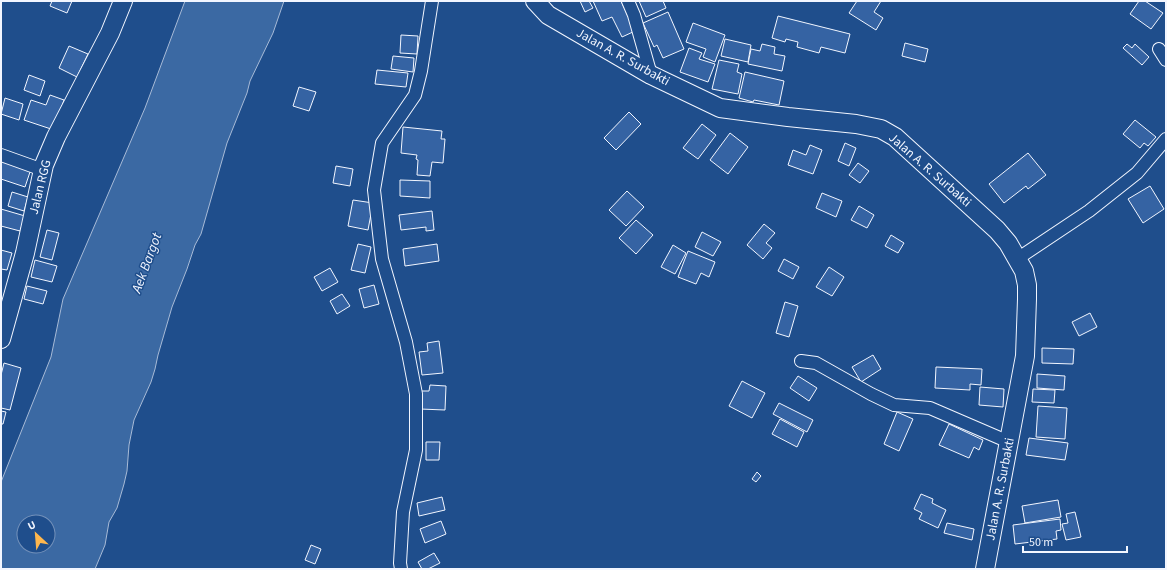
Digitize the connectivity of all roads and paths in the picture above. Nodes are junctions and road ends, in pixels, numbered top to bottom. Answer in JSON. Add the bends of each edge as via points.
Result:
{"nodes":[{"id":1,"x":123,"y":1,"type":"edge"},
{"id":2,"x":432,"y":1,"type":"edge"},
{"id":3,"x":535,"y":1,"type":"edge"},
{"id":4,"x":628,"y":1,"type":"edge"},
{"id":5,"x":1159,"y":49,"type":"dead end"},
{"id":6,"x":1166,"y":60,"type":"edge"},
{"id":7,"x":651,"y":75,"type":"junction"},
{"id":8,"x":1166,"y":139,"type":"edge"},
{"id":9,"x":1,"y":155,"type":"edge"},
{"id":10,"x":43,"y":170,"type":"junction"},
{"id":11,"x":1017,"y":259,"type":"junction"},
{"id":12,"x":1,"y":339,"type":"edge"},
{"id":13,"x":801,"y":361,"type":"dead end"},
{"id":14,"x":1009,"y":442,"type":"junction"},
{"id":15,"x":402,"y":569,"type":"edge"},
{"id":16,"x":985,"y":569,"type":"edge"}],
"edges":[{"from":1,"to":10,"type":"main road","name":"Jalan RGG","via":[[110,33],[56,137]]},
{"from":2,"to":15,"type":"street","via":[[415,95],[382,143],[374,190],[382,259],[406,342],[416,394],[416,450],[403,512],[400,563]]},
{"from":3,"to":7,"type":"main road","name":"Jalan A. R. Surbakti","via":[[548,15]]},
{"from":4,"to":7,"type":"street"},
{"from":5,"to":6,"type":"street"},
{"from":7,"to":11,"type":"main road","name":"Jalan A. R. Surbakti","via":[[720,108],[856,124],[881,129],[895,136],[996,230],[1008,243]]},
{"from":8,"to":11,"type":"street","via":[[1137,173],[1089,211]]},
{"from":9,"to":10,"type":"street"},
{"from":10,"to":12,"type":"main road","name":"Jalan RGG","via":[[25,253]]},
{"from":11,"to":14,"type":"main road","name":"Jalan A. R. Surbakti","via":[[1024,271],[1027,285],[1025,356]]},
{"from":13,"to":14,"type":"street","via":[[816,363],[894,405],[930,408]]},
{"from":14,"to":16,"type":"main road","name":"Jalan A. R. Surbakti"}]}
